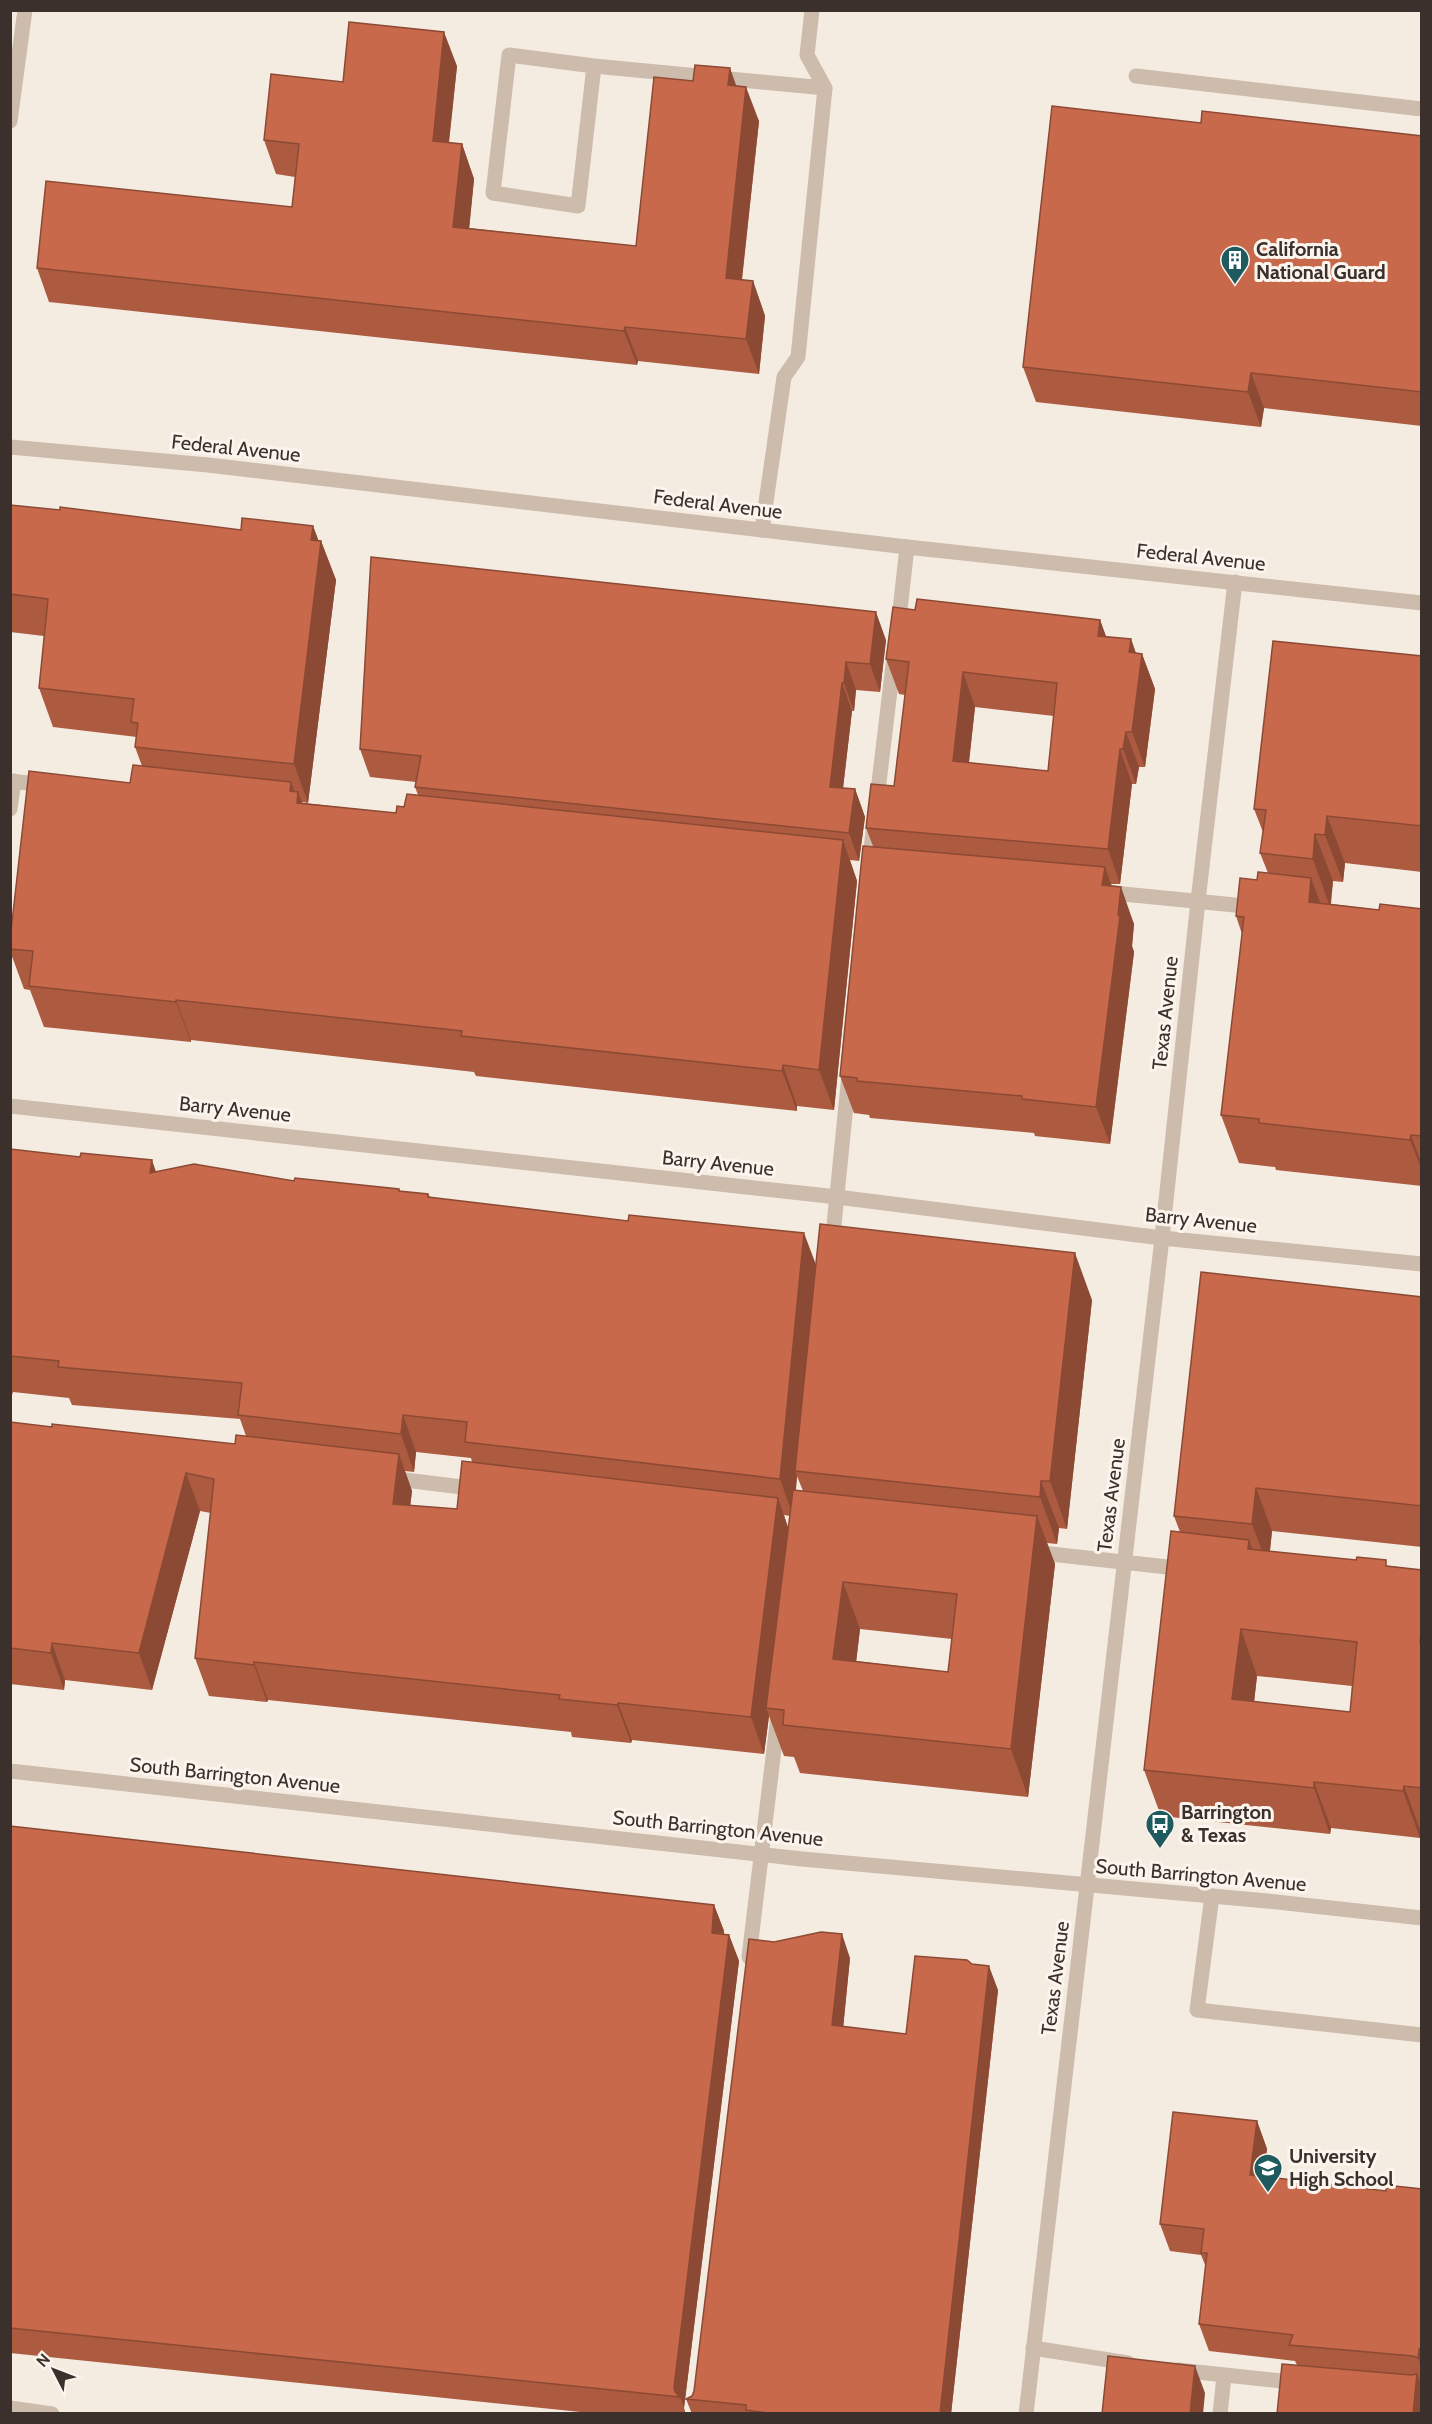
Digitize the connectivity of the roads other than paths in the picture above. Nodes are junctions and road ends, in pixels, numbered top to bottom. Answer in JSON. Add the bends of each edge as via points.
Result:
{"nodes":[{"id":1,"x":25,"y":10,"type":"edge"},
{"id":2,"x":812,"y":10,"type":"edge"},
{"id":3,"x":594,"y":66,"type":"junction"},
{"id":4,"x":1136,"y":76,"type":"dead end"},
{"id":5,"x":825,"y":88,"type":"junction"},
{"id":6,"x":1422,"y":109,"type":"edge"},
{"id":7,"x":10,"y":121,"type":"edge"},
{"id":8,"x":10,"y":447,"type":"edge"},
{"id":9,"x":762,"y":531,"type":"junction"},
{"id":10,"x":907,"y":547,"type":"junction"},
{"id":11,"x":1235,"y":582,"type":"junction"},
{"id":12,"x":1422,"y":603,"type":"edge"},
{"id":13,"x":12,"y":781,"type":"edge"},
{"id":14,"x":61,"y":786,"type":"edge"},
{"id":15,"x":10,"y":809,"type":"edge"},
{"id":16,"x":868,"y":875,"type":"edge"},
{"id":17,"x":1089,"y":891,"type":"edge"},
{"id":18,"x":1198,"y":901,"type":"junction"},
{"id":19,"x":1270,"y":909,"type":"edge"},
{"id":20,"x":850,"y":1059,"type":"edge"},
{"id":21,"x":10,"y":1106,"type":"edge"},
{"id":22,"x":837,"y":1197,"type":"junction"},
{"id":23,"x":1162,"y":1238,"type":"junction"},
{"id":24,"x":830,"y":1258,"type":"edge"},
{"id":25,"x":1422,"y":1263,"type":"edge"},
{"id":26,"x":377,"y":1477,"type":"edge"},
{"id":27,"x":495,"y":1491,"type":"edge"},
{"id":28,"x":1022,"y":1551,"type":"edge"},
{"id":29,"x":1125,"y":1563,"type":"junction"},
{"id":30,"x":1201,"y":1570,"type":"edge"},
{"id":31,"x":780,"y":1699,"type":"edge"},
{"id":32,"x":10,"y":1772,"type":"edge"},
{"id":33,"x":761,"y":1854,"type":"junction"},
{"id":34,"x":1087,"y":1886,"type":"junction"},
{"id":35,"x":1212,"y":1896,"type":"junction"},
{"id":36,"x":1422,"y":1918,"type":"edge"},
{"id":37,"x":747,"y":1967,"type":"edge"},
{"id":38,"x":1422,"y":2035,"type":"edge"},
{"id":39,"x":1033,"y":2348,"type":"junction"},
{"id":40,"x":1141,"y":2365,"type":"edge"},
{"id":41,"x":1165,"y":2368,"type":"edge"},
{"id":42,"x":1224,"y":2376,"type":"junction"},
{"id":43,"x":1317,"y":2384,"type":"edge"},
{"id":44,"x":10,"y":2408,"type":"edge"},
{"id":45,"x":52,"y":2414,"type":"edge"},
{"id":46,"x":1026,"y":2414,"type":"edge"},
{"id":47,"x":1220,"y":2414,"type":"edge"}],
"edges":[{"from":1,"to":7,"type":"street"},
{"from":2,"to":5,"type":"street","via":[[807,55]]},
{"from":3,"to":3,"type":"street","via":[[578,206],[493,193],[509,55]]},
{"from":3,"to":5,"type":"street"},
{"from":4,"to":6,"type":"street"},
{"from":5,"to":9,"type":"street","via":[[798,357],[784,376]]},
{"from":8,"to":9,"type":"street","name":"Federal Avenue","via":[[208,465]]},
{"from":9,"to":10,"type":"street","name":"Federal Avenue"},
{"from":10,"to":11,"type":"street","name":"Federal Avenue"},
{"from":10,"to":16,"type":"street"},
{"from":11,"to":12,"type":"street","name":"Federal Avenue"},
{"from":11,"to":18,"type":"street","name":"Texas Avenue"},
{"from":13,"to":14,"type":"street"},
{"from":13,"to":15,"type":"street"},
{"from":17,"to":18,"type":"street"},
{"from":18,"to":19,"type":"street"},
{"from":18,"to":23,"type":"street","name":"Texas Avenue"},
{"from":20,"to":22,"type":"street"},
{"from":21,"to":22,"type":"street","name":"Barry Avenue"},
{"from":22,"to":23,"type":"street","name":"Barry Avenue"},
{"from":22,"to":24,"type":"street"},
{"from":23,"to":25,"type":"street","name":"Barry Avenue"},
{"from":23,"to":29,"type":"street","name":"Texas Avenue"},
{"from":26,"to":27,"type":"street"},
{"from":28,"to":29,"type":"street"},
{"from":29,"to":30,"type":"street"},
{"from":29,"to":34,"type":"street","name":"Texas Avenue"},
{"from":31,"to":33,"type":"street"},
{"from":32,"to":33,"type":"street","name":"South Barrington Avenue"},
{"from":33,"to":34,"type":"street","name":"South Barrington Avenue"},
{"from":33,"to":37,"type":"street"},
{"from":34,"to":35,"type":"street","name":"South Barrington Avenue"},
{"from":34,"to":39,"type":"street","name":"Texas Avenue"},
{"from":35,"to":36,"type":"street","name":"South Barrington Avenue"},
{"from":35,"to":38,"type":"street","via":[[1197,2010]]},
{"from":39,"to":40,"type":"street"},
{"from":39,"to":46,"type":"street","name":"Texas Avenue"},
{"from":41,"to":42,"type":"street"},
{"from":42,"to":43,"type":"street"},
{"from":42,"to":47,"type":"street"},
{"from":44,"to":45,"type":"street"}]}
